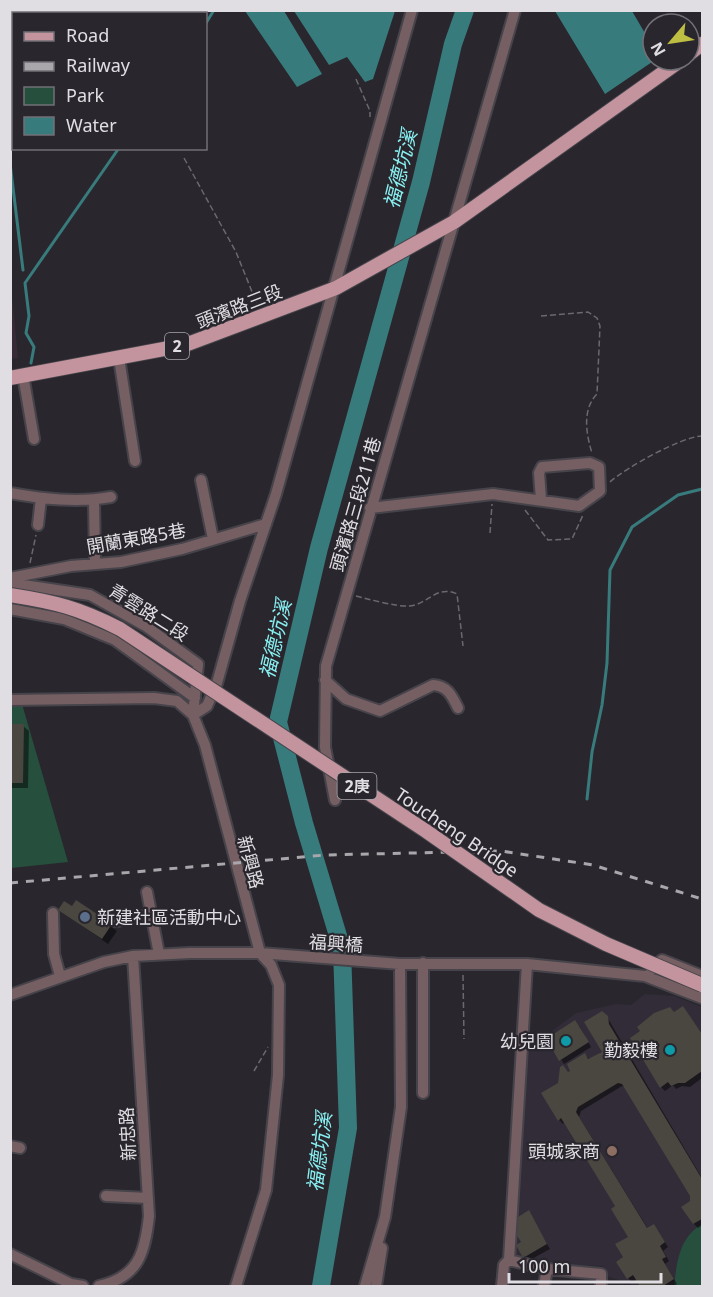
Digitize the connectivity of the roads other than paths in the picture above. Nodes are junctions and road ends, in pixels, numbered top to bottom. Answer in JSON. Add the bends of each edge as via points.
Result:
{"nodes":[{"id":1,"x":412,"y":10,"type":"edge"},
{"id":2,"x":515,"y":10,"type":"edge"},
{"id":3,"x":664,"y":72,"type":"edge"},
{"id":4,"x":454,"y":222,"type":"junction"},
{"id":5,"x":336,"y":288,"type":"junction"},
{"id":6,"x":119,"y":358,"type":"junction"},
{"id":7,"x":17,"y":377,"type":"edge"},
{"id":8,"x":34,"y":439,"type":"dead end"},
{"id":9,"x":135,"y":462,"type":"dead end"},
{"id":10,"x":201,"y":480,"type":"dead end"},
{"id":11,"x":10,"y":493,"type":"edge"},
{"id":12,"x":111,"y":497,"type":"dead end"},
{"id":13,"x":41,"y":498,"type":"junction"},
{"id":14,"x":541,"y":499,"type":"junction"},
{"id":15,"x":94,"y":500,"type":"junction"},
{"id":16,"x":370,"y":508,"type":"junction"},
{"id":17,"x":266,"y":524,"type":"junction"},
{"id":18,"x":38,"y":525,"type":"road end"},
{"id":19,"x":213,"y":539,"type":"junction"},
{"id":20,"x":95,"y":564,"type":"junction"},
{"id":21,"x":10,"y":578,"type":"edge"},
{"id":22,"x":10,"y":583,"type":"edge"},
{"id":23,"x":10,"y":595,"type":"edge"},
{"id":24,"x":10,"y":609,"type":"edge"},
{"id":25,"x":325,"y":680,"type":"junction"},
{"id":26,"x":195,"y":698,"type":"junction"},
{"id":27,"x":10,"y":700,"type":"edge"},
{"id":28,"x":458,"y":708,"type":"dead end"},
{"id":29,"x":193,"y":714,"type":"junction"},
{"id":30,"x":334,"y":800,"type":"dead end"},
{"id":31,"x":147,"y":892,"type":"dead end"},
{"id":32,"x":52,"y":913,"type":"dead end"},
{"id":33,"x":152,"y":915,"type":"junction"},
{"id":34,"x":116,"y":921,"type":"dead end"},
{"id":35,"x":260,"y":953,"type":"junction"},
{"id":36,"x":159,"y":954,"type":"junction"},
{"id":37,"x":134,"y":956,"type":"junction"},
{"id":38,"x":423,"y":963,"type":"junction"},
{"id":39,"x":400,"y":964,"type":"junction"},
{"id":40,"x":527,"y":964,"type":"junction"},
{"id":41,"x":60,"y":976,"type":"junction"},
{"id":42,"x":645,"y":976,"type":"junction"},
{"id":43,"x":702,"y":976,"type":"edge"},
{"id":44,"x":702,"y":985,"type":"edge"},
{"id":45,"x":11,"y":994,"type":"edge"},
{"id":46,"x":702,"y":998,"type":"edge"},
{"id":47,"x":423,"y":1093,"type":"dead end"},
{"id":48,"x":106,"y":1196,"type":"dead end"},
{"id":49,"x":147,"y":1198,"type":"junction"},
{"id":50,"x":385,"y":1217,"type":"junction"},
{"id":51,"x":10,"y":1254,"type":"edge"},
{"id":52,"x":509,"y":1260,"type":"junction"},
{"id":53,"x":547,"y":1269,"type":"junction"},
{"id":54,"x":83,"y":1287,"type":"edge"},
{"id":55,"x":99,"y":1287,"type":"edge"},
{"id":56,"x":236,"y":1287,"type":"edge"},
{"id":57,"x":365,"y":1287,"type":"edge"},
{"id":58,"x":376,"y":1287,"type":"edge"},
{"id":59,"x":502,"y":1287,"type":"edge"},
{"id":60,"x":544,"y":1287,"type":"edge"},
{"id":61,"x":602,"y":1287,"type":"edge"}],
"edges":[{"from":1,"to":5,"type":"street"},
{"from":2,"to":4,"type":"street","name":"頭濱路三段211巷"},
{"from":3,"to":4,"type":"main road","number":"2"},
{"from":4,"to":5,"type":"main road","number":"2"},
{"from":4,"to":16,"type":"street","name":"頭濱路三段211巷"},
{"from":5,"to":6,"type":"main road","name":"頭濱路三段","number":"2","via":[[185,345]]},
{"from":5,"to":17,"type":"street"},
{"from":6,"to":7,"type":"main road","name":"頭濱路三段","number":"2"},
{"from":6,"to":9,"type":"street"},
{"from":7,"to":8,"type":"street"},
{"from":10,"to":19,"type":"street"},
{"from":11,"to":13,"type":"street"},
{"from":12,"to":15,"type":"street"},
{"from":13,"to":15,"type":"street"},
{"from":13,"to":18,"type":"street"},
{"from":14,"to":14,"type":"street","via":[[542,467],[590,463],[599,467],[600,490],[579,506]]},
{"from":14,"to":16,"type":"street","via":[[493,494]]},
{"from":15,"to":20,"type":"street"},
{"from":16,"to":25,"type":"street","name":"頭濱路三段211巷"},
{"from":17,"to":19,"type":"street","name":"開蘭東路5巷"},
{"from":17,"to":29,"type":"street","via":[[217,683],[207,706]]},
{"from":19,"to":20,"type":"street","name":"開蘭東路5巷","via":[[152,556]]},
{"from":20,"to":21,"type":"street","name":"開蘭東路5巷"},
{"from":22,"to":26,"type":"street","name":"青雲路二段","via":[[90,595],[147,627],[198,663]]},
{"from":23,"to":44,"type":"main road","name":"Toucheng Bridge","number":"2庚","bridge":true,"via":[[84,610],[120,629],[539,910]]},
{"from":24,"to":26,"type":"street","via":[[64,619],[115,640]]},
{"from":25,"to":28,"type":"street","via":[[346,699],[380,711],[433,685],[451,692]]},
{"from":25,"to":30,"type":"street","name":"頭濱路三段211巷","via":[[325,747]]},
{"from":26,"to":29,"type":"street","name":"青雲路二段"},
{"from":27,"to":29,"type":"street","via":[[154,698],[177,701]]},
{"from":29,"to":35,"type":"street","name":"新興路","via":[[205,745]]},
{"from":31,"to":33,"type":"street"},
{"from":32,"to":41,"type":"street","via":[[54,954]]},
{"from":33,"to":34,"type":"street"},
{"from":33,"to":36,"type":"street"},
{"from":35,"to":36,"type":"street"},
{"from":35,"to":39,"type":"street","name":"福興橋"},
{"from":35,"to":56,"type":"street","name":"新興路","via":[[271,965],[279,985],[278,1075],[266,1190]]},
{"from":36,"to":37,"type":"street"},
{"from":37,"to":41,"type":"street"},
{"from":37,"to":49,"type":"street","name":"新忠路"},
{"from":38,"to":39,"type":"street"},
{"from":38,"to":40,"type":"street"},
{"from":38,"to":47,"type":"street"},
{"from":39,"to":50,"type":"street","via":[[401,1107]]},
{"from":40,"to":42,"type":"street"},
{"from":40,"to":52,"type":"street"},
{"from":41,"to":45,"type":"street"},
{"from":42,"to":43,"type":"street","via":[[662,960]]},
{"from":42,"to":46,"type":"street"},
{"from":48,"to":49,"type":"street"},
{"from":49,"to":55,"type":"street","name":"新忠路","via":[[146,1247],[132,1270],[115,1283]]},
{"from":50,"to":57,"type":"street"},
{"from":50,"to":58,"type":"street"},
{"from":51,"to":54,"type":"street"},
{"from":52,"to":53,"type":"street"},
{"from":52,"to":59,"type":"street","via":[[504,1264]]},
{"from":53,"to":60,"type":"street"},
{"from":53,"to":61,"type":"street","via":[[601,1274]]}]}
